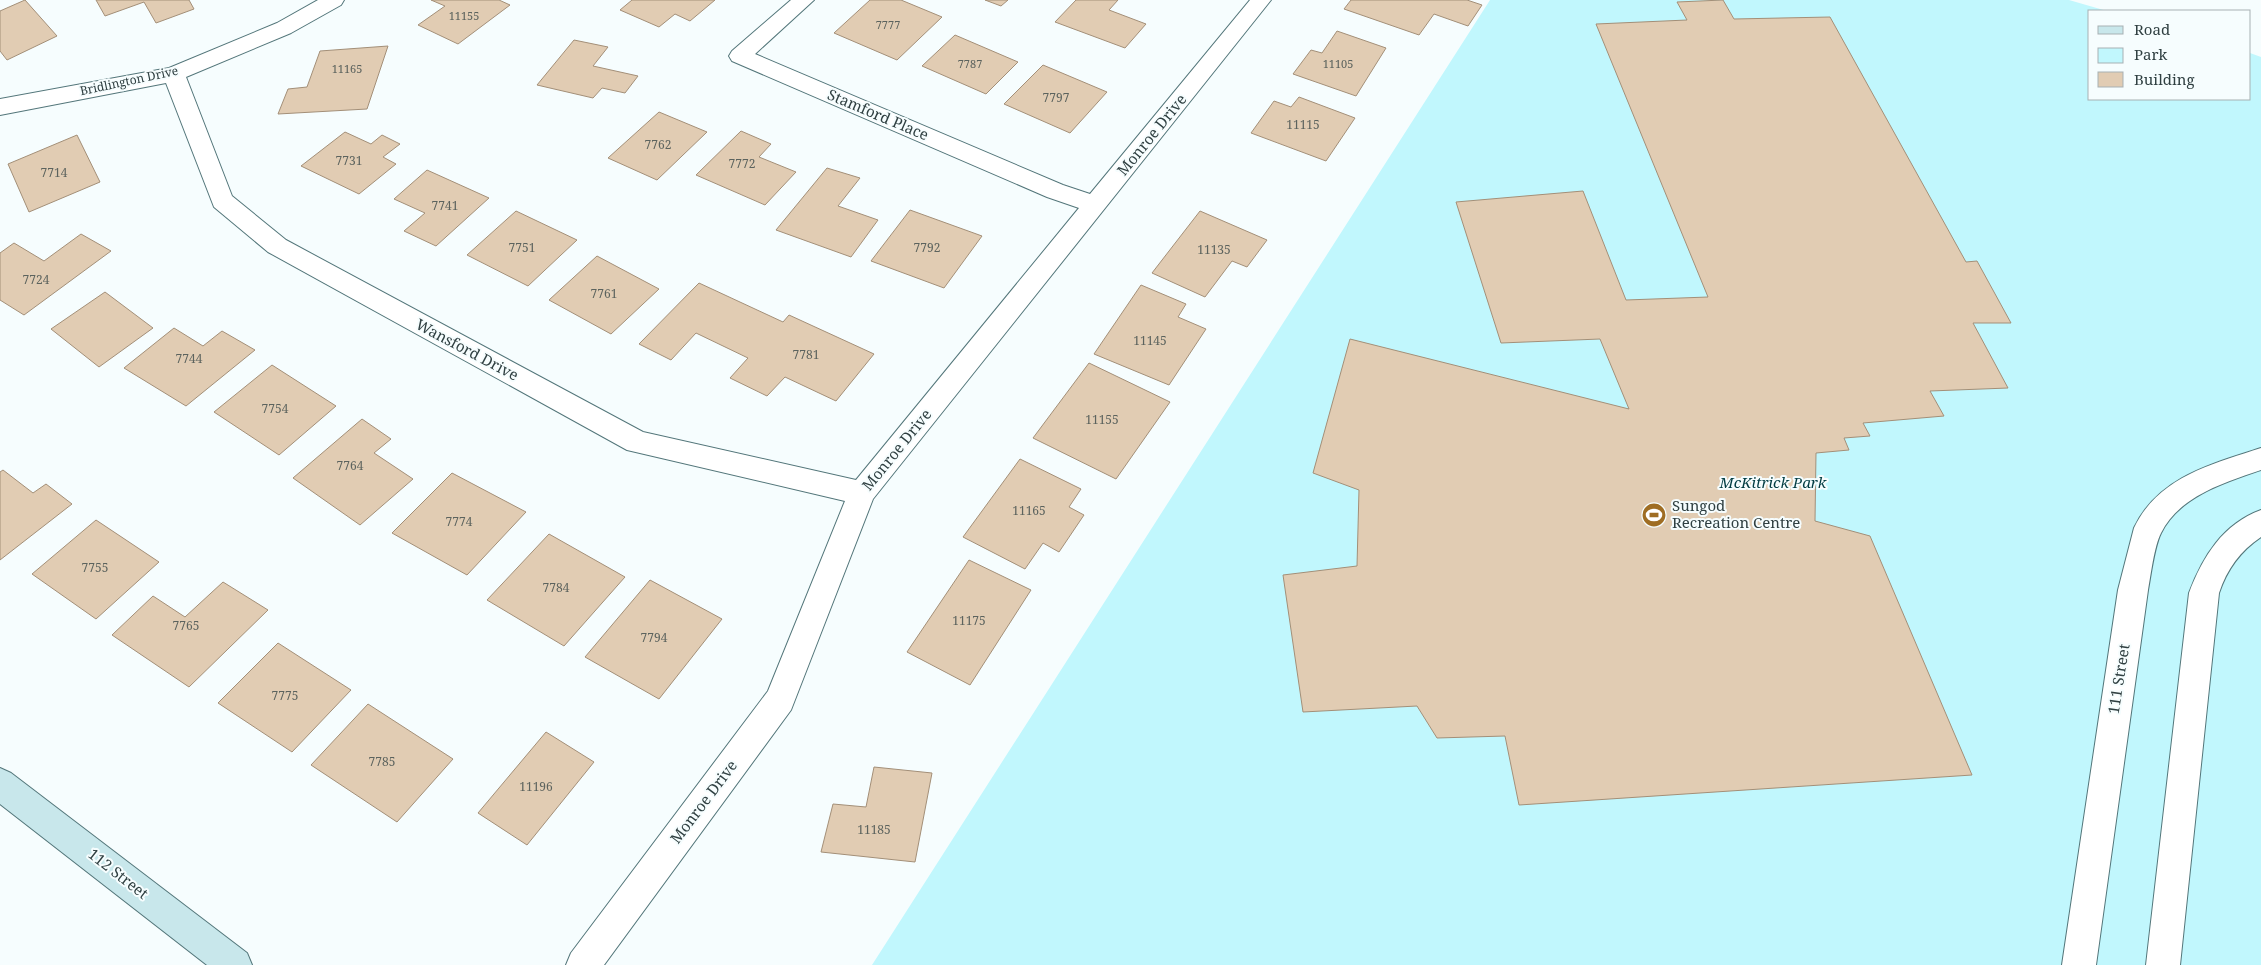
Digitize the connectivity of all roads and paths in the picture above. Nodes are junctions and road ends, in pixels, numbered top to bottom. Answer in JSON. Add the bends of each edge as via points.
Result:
{"nodes":[{"id":1,"x":334,"y":0,"type":"edge"},
{"id":2,"x":804,"y":0,"type":"edge"},
{"id":3,"x":1261,"y":0,"type":"edge"},
{"id":4,"x":174,"y":74,"type":"junction"},
{"id":5,"x":0,"y":106,"type":"edge"},
{"id":6,"x":1095,"y":205,"type":"junction"},
{"id":7,"x":2261,"y":459,"type":"edge"},
{"id":8,"x":862,"y":493,"type":"junction"},
{"id":9,"x":2261,"y":522,"type":"edge"},
{"id":10,"x":0,"y":784,"type":"edge"},
{"id":11,"x":236,"y":965,"type":"edge"},
{"id":12,"x":583,"y":965,"type":"edge"},
{"id":13,"x":2079,"y":965,"type":"edge"},
{"id":14,"x":2163,"y":965,"type":"edge"}],
"edges":[{"from":1,"to":4,"type":"street","name":"Bridlington Drive","via":[[284,28]]},
{"from":2,"to":6,"type":"street","name":"Stamford Place","via":[[740,56]]},
{"from":3,"to":6,"type":"street","name":"Monroe Drive"},
{"from":4,"to":5,"type":"street","name":"Bridlington Drive"},
{"from":4,"to":8,"type":"street","name":"Wansford Drive","via":[[222,201],[277,246],[637,442]]},
{"from":6,"to":8,"type":"street","name":"Monroe Drive"},
{"from":7,"to":13,"type":"street","name":"111 Street","via":[[2202,479],[2170,501],[2148,528],[2128,619]]},
{"from":8,"to":12,"type":"street","name":"Monroe Drive","via":[[780,700]]},
{"from":9,"to":14,"type":"street","via":[[2243,532],[2226,549],[2211,572],[2204,593]]},
{"from":10,"to":11,"type":"street","name":"112 Street"}]}
